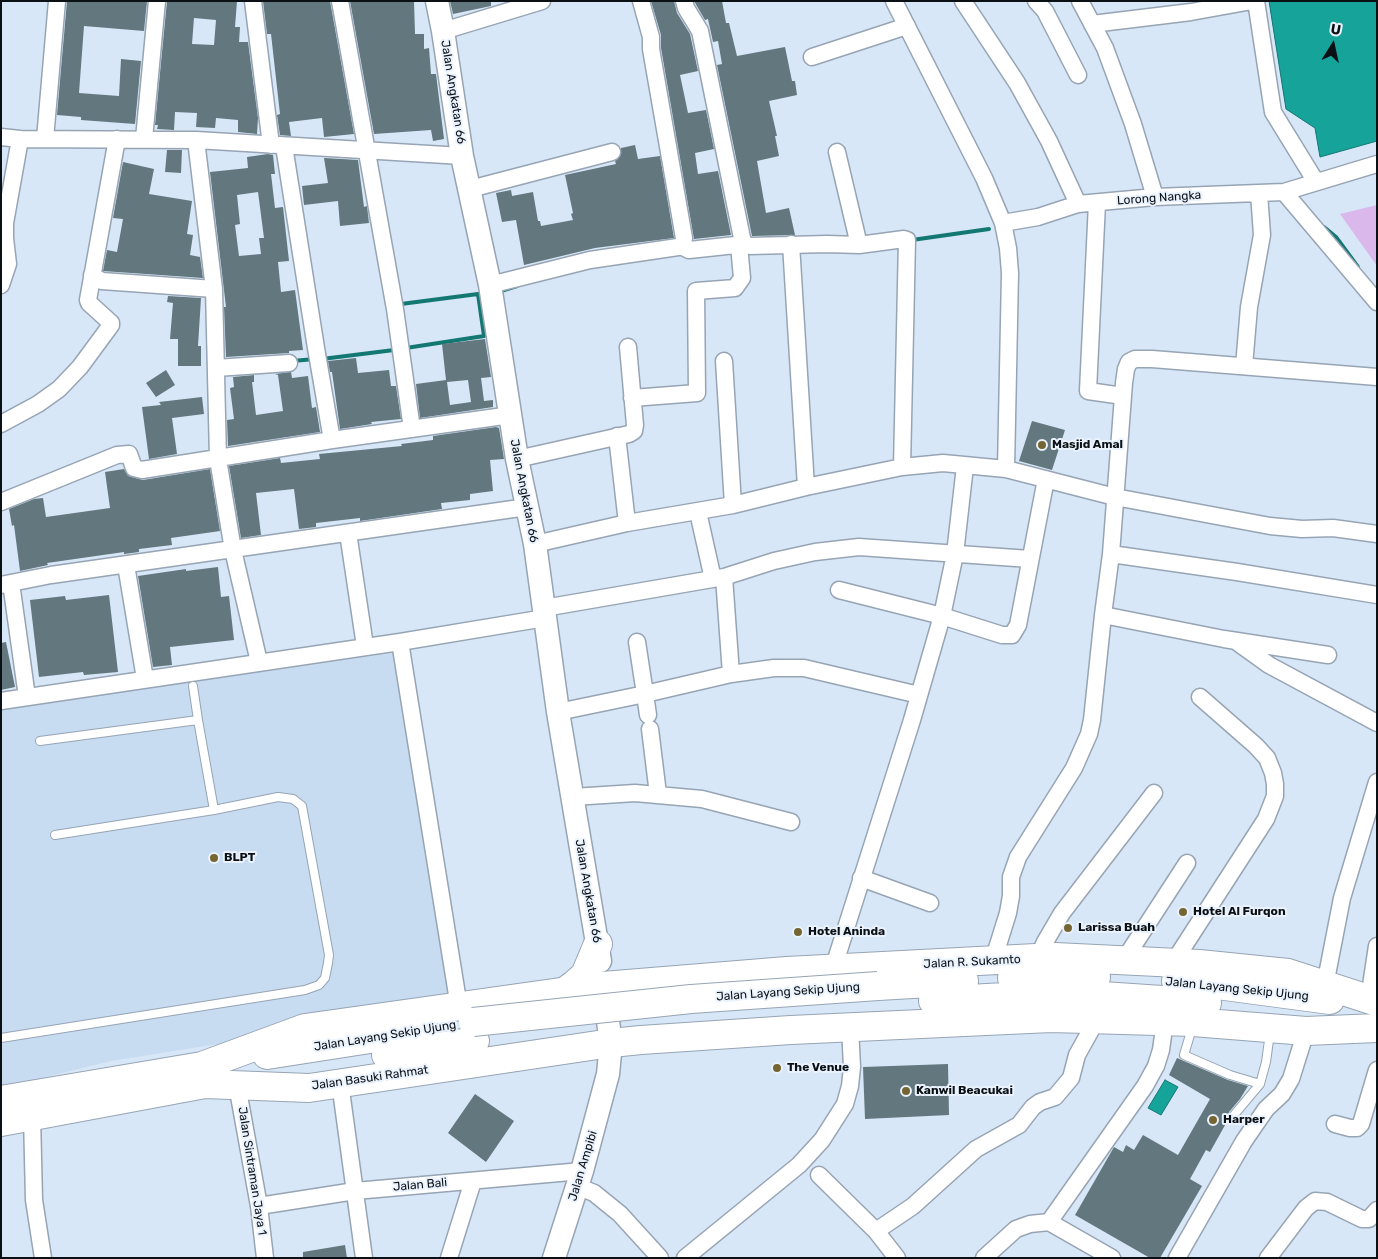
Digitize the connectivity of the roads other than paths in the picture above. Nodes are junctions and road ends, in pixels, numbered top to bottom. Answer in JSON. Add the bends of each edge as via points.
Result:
{"nodes":[{"id":1,"x":57,"y":1,"type":"edge"},
{"id":2,"x":157,"y":1,"type":"edge"},
{"id":3,"x":253,"y":1,"type":"edge"},
{"id":4,"x":340,"y":1,"type":"edge"},
{"id":5,"x":437,"y":1,"type":"edge"},
{"id":6,"x":542,"y":1,"type":"edge"},
{"id":7,"x":641,"y":1,"type":"edge"},
{"id":8,"x":684,"y":1,"type":"edge"},
{"id":9,"x":894,"y":1,"type":"edge"},
{"id":10,"x":963,"y":1,"type":"edge"},
{"id":11,"x":1036,"y":1,"type":"edge"},
{"id":12,"x":1080,"y":1,"type":"edge"},
{"id":13,"x":1254,"y":1,"type":"edge"},
{"id":14,"x":1190,"y":7,"type":"edge"},
{"id":15,"x":1092,"y":24,"type":"junction"},
{"id":16,"x":906,"y":26,"type":"junction"},
{"id":17,"x":443,"y":30,"type":"junction"},
{"id":18,"x":812,"y":57,"type":"dead end"},
{"id":19,"x":1078,"y":75,"type":"dead end"},
{"id":20,"x":1,"y":137,"type":"edge"},
{"id":21,"x":20,"y":139,"type":"junction"},
{"id":22,"x":45,"y":139,"type":"junction"},
{"id":23,"x":117,"y":139,"type":"junction"},
{"id":24,"x":144,"y":139,"type":"junction"},
{"id":25,"x":196,"y":140,"type":"junction"},
{"id":26,"x":277,"y":146,"type":"junction"},
{"id":27,"x":368,"y":150,"type":"junction"},
{"id":28,"x":612,"y":152,"type":"dead end"},
{"id":29,"x":837,"y":152,"type":"dead end"},
{"id":30,"x":462,"y":156,"type":"junction"},
{"id":31,"x":1377,"y":164,"type":"edge"},
{"id":32,"x":1316,"y":182,"type":"junction"},
{"id":33,"x":470,"y":189,"type":"junction"},
{"id":34,"x":1286,"y":193,"type":"junction"},
{"id":35,"x":1155,"y":197,"type":"junction"},
{"id":36,"x":1260,"y":198,"type":"junction"},
{"id":37,"x":1097,"y":203,"type":"junction"},
{"id":38,"x":1078,"y":204,"type":"junction"},
{"id":39,"x":1003,"y":223,"type":"junction"},
{"id":40,"x":742,"y":245,"type":"junction"},
{"id":41,"x":860,"y":245,"type":"junction"},
{"id":42,"x":682,"y":246,"type":"junction"},
{"id":43,"x":791,"y":247,"type":"junction"},
{"id":44,"x":92,"y":275,"type":"junction"},
{"id":45,"x":1,"y":285,"type":"edge"},
{"id":46,"x":214,"y":289,"type":"junction"},
{"id":47,"x":491,"y":291,"type":"junction"},
{"id":48,"x":1377,"y":302,"type":"edge"},
{"id":49,"x":628,"y":347,"type":"dead end"},
{"id":50,"x":724,"y":361,"type":"dead end"},
{"id":51,"x":289,"y":363,"type":"dead end"},
{"id":52,"x":1244,"y":366,"type":"junction"},
{"id":53,"x":216,"y":368,"type":"junction"},
{"id":54,"x":1377,"y":378,"type":"edge"},
{"id":55,"x":1123,"y":396,"type":"junction"},
{"id":56,"x":632,"y":398,"type":"junction"},
{"id":57,"x":511,"y":415,"type":"junction"},
{"id":58,"x":1,"y":424,"type":"edge"},
{"id":59,"x":412,"y":429,"type":"junction"},
{"id":60,"x":617,"y":436,"type":"junction"},
{"id":61,"x":332,"y":440,"type":"junction"},
{"id":62,"x":218,"y":459,"type":"junction"},
{"id":63,"x":517,"y":459,"type":"junction"},
{"id":64,"x":965,"y":466,"type":"junction"},
{"id":65,"x":902,"y":467,"type":"junction"},
{"id":66,"x":1006,"y":469,"type":"junction"},
{"id":67,"x":1046,"y":479,"type":"junction"},
{"id":68,"x":806,"y":487,"type":"junction"},
{"id":69,"x":1115,"y":497,"type":"junction"},
{"id":70,"x":1,"y":502,"type":"edge"},
{"id":71,"x":733,"y":505,"type":"junction"},
{"id":72,"x":527,"y":507,"type":"junction"},
{"id":73,"x":698,"y":512,"type":"junction"},
{"id":74,"x":627,"y":523,"type":"junction"},
{"id":75,"x":348,"y":533,"type":"junction"},
{"id":76,"x":1377,"y":534,"type":"edge"},
{"id":77,"x":535,"y":544,"type":"junction"},
{"id":78,"x":233,"y":550,"type":"junction"},
{"id":79,"x":955,"y":554,"type":"junction"},
{"id":80,"x":1111,"y":554,"type":"junction"},
{"id":81,"x":1030,"y":558,"type":"junction"},
{"id":82,"x":126,"y":565,"type":"junction"},
{"id":83,"x":719,"y":578,"type":"junction"},
{"id":84,"x":4,"y":583,"type":"edge"},
{"id":85,"x":839,"y":590,"type":"dead end"},
{"id":86,"x":1377,"y":595,"type":"edge"},
{"id":87,"x":544,"y":613,"type":"junction"},
{"id":88,"x":1103,"y":615,"type":"junction"},
{"id":89,"x":942,"y":616,"type":"junction"},
{"id":90,"x":1235,"y":641,"type":"junction"},
{"id":91,"x":400,"y":642,"type":"junction"},
{"id":92,"x":638,"y":642,"type":"dead end"},
{"id":93,"x":365,"y":646,"type":"junction"},
{"id":94,"x":1328,"y":654,"type":"dead end"},
{"id":95,"x":259,"y":662,"type":"junction"},
{"id":96,"x":731,"y":674,"type":"junction"},
{"id":97,"x":145,"y":679,"type":"junction"},
{"id":98,"x":191,"y":679,"type":"junction"},
{"id":99,"x":645,"y":694,"type":"junction"},
{"id":100,"x":919,"y":695,"type":"junction"},
{"id":101,"x":27,"y":697,"type":"junction"},
{"id":102,"x":1200,"y":697,"type":"dead end"},
{"id":103,"x":1,"y":701,"type":"edge"},
{"id":104,"x":558,"y":712,"type":"junction"},
{"id":105,"x":198,"y":720,"type":"junction"},
{"id":106,"x":1377,"y":724,"type":"edge"},
{"id":107,"x":40,"y":741,"type":"dead end"},
{"id":108,"x":1377,"y":782,"type":"edge"},
{"id":109,"x":1154,"y":793,"type":"dead end"},
{"id":110,"x":658,"y":794,"type":"junction"},
{"id":111,"x":573,"y":797,"type":"junction"},
{"id":112,"x":1372,"y":809,"type":"edge"},
{"id":113,"x":214,"y":810,"type":"junction"},
{"id":114,"x":791,"y":822,"type":"dead end"},
{"id":115,"x":55,"y":835,"type":"dead end"},
{"id":116,"x":1187,"y":863,"type":"dead end"},
{"id":117,"x":861,"y":878,"type":"junction"},
{"id":118,"x":930,"y":904,"type":"dead end"},
{"id":119,"x":598,"y":944,"type":"junction"},
{"id":120,"x":1377,"y":946,"type":"edge"},
{"id":121,"x":1038,"y":958,"type":"junction"},
{"id":122,"x":1124,"y":960,"type":"junction"},
{"id":123,"x":993,"y":961,"type":"junction"},
{"id":124,"x":1174,"y":963,"type":"junction"},
{"id":125,"x":830,"y":969,"type":"junction"},
{"id":126,"x":684,"y":980,"type":"junction"},
{"id":127,"x":603,"y":984,"type":"junction"},
{"id":128,"x":635,"y":984,"type":"junction"},
{"id":129,"x":1325,"y":985,"type":"junction"},
{"id":130,"x":556,"y":993,"type":"junction"},
{"id":131,"x":878,"y":996,"type":"junction"},
{"id":132,"x":1374,"y":1002,"type":"edge"},
{"id":133,"x":1097,"y":1019,"type":"junction"},
{"id":134,"x":1165,"y":1021,"type":"junction"},
{"id":135,"x":1193,"y":1022,"type":"junction"},
{"id":136,"x":469,"y":1023,"type":"junction"},
{"id":137,"x":1377,"y":1027,"type":"edge"},
{"id":138,"x":840,"y":1028,"type":"junction"},
{"id":139,"x":1271,"y":1028,"type":"junction"},
{"id":140,"x":1306,"y":1031,"type":"junction"},
{"id":141,"x":1,"y":1038,"type":"edge"},
{"id":142,"x":681,"y":1038,"type":"junction"},
{"id":143,"x":611,"y":1043,"type":"junction"},
{"id":144,"x":548,"y":1052,"type":"junction"},
{"id":145,"x":1377,"y":1070,"type":"edge"},
{"id":146,"x":203,"y":1075,"type":"junction"},
{"id":147,"x":340,"y":1083,"type":"junction"},
{"id":148,"x":1260,"y":1084,"type":"junction"},
{"id":149,"x":237,"y":1085,"type":"junction"},
{"id":150,"x":1,"y":1100,"type":"edge"},
{"id":151,"x":1234,"y":1115,"type":"dead end"},
{"id":152,"x":32,"y":1116,"type":"junction"},
{"id":153,"x":1,"y":1122,"type":"edge"},
{"id":154,"x":1335,"y":1124,"type":"dead end"},
{"id":155,"x":819,"y":1175,"type":"dead end"},
{"id":156,"x":579,"y":1178,"type":"junction"},
{"id":157,"x":472,"y":1181,"type":"junction"},
{"id":158,"x":355,"y":1191,"type":"junction"},
{"id":159,"x":259,"y":1206,"type":"junction"},
{"id":160,"x":1377,"y":1210,"type":"edge"},
{"id":161,"x":1049,"y":1222,"type":"junction"},
{"id":162,"x":876,"y":1232,"type":"junction"},
{"id":163,"x":43,"y":1258,"type":"edge"},
{"id":164,"x":264,"y":1258,"type":"edge"},
{"id":165,"x":364,"y":1258,"type":"edge"},
{"id":166,"x":449,"y":1258,"type":"edge"},
{"id":167,"x":554,"y":1258,"type":"edge"},
{"id":168,"x":660,"y":1258,"type":"edge"},
{"id":169,"x":685,"y":1258,"type":"edge"},
{"id":170,"x":897,"y":1258,"type":"edge"},
{"id":171,"x":984,"y":1258,"type":"edge"},
{"id":172,"x":1112,"y":1258,"type":"edge"},
{"id":173,"x":1177,"y":1258,"type":"edge"},
{"id":174,"x":1268,"y":1258,"type":"edge"}],
"edges":[{"from":1,"to":22,"type":"street"},
{"from":2,"to":24,"type":"street"},
{"from":3,"to":26,"type":"street"},
{"from":4,"to":27,"type":"street"},
{"from":5,"to":17,"type":"street","name":"Jalan Angkatan 66"},
{"from":6,"to":17,"type":"street"},
{"from":7,"to":42,"type":"street","via":[[651,37],[684,238]]},
{"from":8,"to":40,"type":"street","via":[[700,31]]},
{"from":9,"to":16,"type":"street"},
{"from":10,"to":38,"type":"street","via":[[1017,83]]},
{"from":11,"to":19,"type":"street","via":[[1045,11]]},
{"from":12,"to":15,"type":"street"},
{"from":13,"to":14,"type":"street"},
{"from":13,"to":32,"type":"street","via":[[1272,112]]},
{"from":14,"to":15,"type":"street"},
{"from":15,"to":35,"type":"street","via":[[1105,48],[1133,124]]},
{"from":16,"to":18,"type":"street"},
{"from":16,"to":39,"type":"street","via":[[984,178]]},
{"from":17,"to":30,"type":"street","name":"Jalan Angkatan 66"},
{"from":20,"to":21,"type":"street"},
{"from":21,"to":22,"type":"street"},
{"from":21,"to":45,"type":"street","via":[[5,223],[8,264]]},
{"from":22,"to":23,"type":"street"},
{"from":23,"to":24,"type":"street"},
{"from":23,"to":44,"type":"street"},
{"from":24,"to":25,"type":"street"},
{"from":25,"to":26,"type":"street"},
{"from":25,"to":46,"type":"street"},
{"from":26,"to":27,"type":"street"},
{"from":26,"to":61,"type":"street"},
{"from":27,"to":30,"type":"street"},
{"from":27,"to":59,"type":"street"},
{"from":28,"to":33,"type":"street"},
{"from":29,"to":41,"type":"street"},
{"from":30,"to":33,"type":"street","name":"Jalan Angkatan 66"},
{"from":31,"to":32,"type":"street","name":"Lorong Nangka"},
{"from":32,"to":34,"type":"street","name":"Lorong Nangka"},
{"from":33,"to":47,"type":"street","name":"Jalan Angkatan 66"},
{"from":34,"to":36,"type":"street","name":"Lorong Nangka"},
{"from":34,"to":48,"type":"street"},
{"from":35,"to":36,"type":"street","name":"Lorong Nangka"},
{"from":35,"to":37,"type":"street","name":"Lorong Nangka"},
{"from":36,"to":52,"type":"street","via":[[1262,235],[1249,307]]},
{"from":37,"to":38,"type":"street","name":"Lorong Nangka"},
{"from":37,"to":55,"type":"street","via":[[1088,391]]},
{"from":38,"to":39,"type":"street","name":"Lorong Nangka","via":[[1038,218]]},
{"from":39,"to":66,"type":"street","via":[[1010,273]]},
{"from":40,"to":42,"type":"street","via":[[690,250]]},
{"from":40,"to":43,"type":"street"},
{"from":40,"to":56,"type":"street","via":[[742,278],[735,288],[696,291],[697,393]]},
{"from":41,"to":43,"type":"street"},
{"from":41,"to":65,"type":"street","via":[[905,239],[907,245]]},
{"from":42,"to":47,"type":"street","via":[[590,260]]},
{"from":43,"to":68,"type":"street"},
{"from":44,"to":46,"type":"street","via":[[102,280]]},
{"from":44,"to":58,"type":"street","via":[[89,303],[111,323],[110,329],[59,389]]},
{"from":46,"to":53,"type":"street"},
{"from":47,"to":57,"type":"street","name":"Jalan Angkatan 66"},
{"from":49,"to":56,"type":"street"},
{"from":50,"to":71,"type":"street"},
{"from":51,"to":53,"type":"street"},
{"from":52,"to":54,"type":"street"},
{"from":52,"to":55,"type":"street","via":[[1134,359],[1127,365]]},
{"from":53,"to":62,"type":"street"},
{"from":55,"to":69,"type":"street"},
{"from":56,"to":60,"type":"street","via":[[634,431]]},
{"from":57,"to":59,"type":"street"},
{"from":57,"to":63,"type":"street","name":"Jalan Angkatan 66"},
{"from":59,"to":61,"type":"street"},
{"from":60,"to":63,"type":"street"},
{"from":60,"to":74,"type":"street"},
{"from":61,"to":62,"type":"street"},
{"from":62,"to":70,"type":"street","via":[[139,470],[133,466],[128,454],[117,454]]},
{"from":62,"to":78,"type":"street"},
{"from":63,"to":72,"type":"street","name":"Jalan Angkatan 66"},
{"from":64,"to":65,"type":"street","via":[[935,463]]},
{"from":64,"to":66,"type":"street"},
{"from":64,"to":79,"type":"street"},
{"from":65,"to":68,"type":"street"},
{"from":66,"to":67,"type":"street"},
{"from":67,"to":69,"type":"street"},
{"from":67,"to":81,"type":"street"},
{"from":68,"to":71,"type":"street"},
{"from":69,"to":76,"type":"street","via":[[1270,526],[1333,528]]},
{"from":69,"to":80,"type":"street"},
{"from":71,"to":73,"type":"street"},
{"from":72,"to":75,"type":"street"},
{"from":72,"to":77,"type":"street","name":"Jalan Angkatan 66"},
{"from":73,"to":74,"type":"street"},
{"from":73,"to":83,"type":"street"},
{"from":74,"to":77,"type":"street"},
{"from":75,"to":78,"type":"street"},
{"from":75,"to":93,"type":"street"},
{"from":77,"to":87,"type":"street","name":"Jalan Angkatan 66"},
{"from":78,"to":82,"type":"street"},
{"from":78,"to":95,"type":"street"},
{"from":79,"to":81,"type":"street"},
{"from":79,"to":83,"type":"street","via":[[859,547],[774,561]]},
{"from":79,"to":89,"type":"street"},
{"from":80,"to":86,"type":"street"},
{"from":80,"to":88,"type":"street"},
{"from":81,"to":89,"type":"street","via":[[1018,625],[1012,635],[1002,635]]},
{"from":82,"to":84,"type":"street"},
{"from":82,"to":97,"type":"street"},
{"from":83,"to":87,"type":"street"},
{"from":83,"to":96,"type":"street"},
{"from":84,"to":101,"type":"street"},
{"from":85,"to":89,"type":"street"},
{"from":87,"to":91,"type":"street"},
{"from":87,"to":104,"type":"street","name":"Jalan Angkatan 66"},
{"from":88,"to":90,"type":"street"},
{"from":88,"to":123,"type":"street","via":[[1089,734],[1074,768],[1018,857],[1011,877],[1008,913]]},
{"from":89,"to":100,"type":"street"},
{"from":90,"to":94,"type":"street"},
{"from":90,"to":106,"type":"street","via":[[1269,665]]},
{"from":91,"to":93,"type":"street"},
{"from":91,"to":136,"type":"street"},
{"from":92,"to":99,"type":"street"},
{"from":93,"to":95,"type":"street"},
{"from":95,"to":98,"type":"street"},
{"from":96,"to":99,"type":"street"},
{"from":96,"to":100,"type":"street","via":[[804,668]]},
{"from":97,"to":98,"type":"street"},
{"from":97,"to":101,"type":"street"},
{"from":98,"to":105,"type":"lane"},
{"from":99,"to":104,"type":"street"},
{"from":99,"to":110,"type":"street"},
{"from":100,"to":117,"type":"street"},
{"from":101,"to":103,"type":"street"},
{"from":102,"to":124,"type":"street","via":[[1267,758],[1273,773],[1275,796],[1266,818]]},
{"from":104,"to":111,"type":"street","name":"Jalan Angkatan 66"},
{"from":105,"to":107,"type":"lane"},
{"from":105,"to":113,"type":"lane"},
{"from":108,"to":112,"type":"street"},
{"from":109,"to":121,"type":"street","via":[[1062,913]]},
{"from":110,"to":111,"type":"street"},
{"from":110,"to":114,"type":"street","via":[[702,799]]},
{"from":111,"to":119,"type":"street","name":"Jalan Angkatan 66"},
{"from":112,"to":129,"type":"street","via":[[1342,898]]},
{"from":113,"to":115,"type":"lane"},
{"from":113,"to":141,"type":"lane","via":[[278,797],[293,799],[302,806],[328,955],[327,970],[319,985]]},
{"from":116,"to":122,"type":"street"},
{"from":117,"to":118,"type":"street"},
{"from":117,"to":125,"type":"street"},
{"from":119,"to":127,"type":"street","name":"Jalan Angkatan 66"},
{"from":119,"to":128,"type":"highway","via":[[610,965]]},
{"from":119,"to":130,"type":"highway","via":[[585,975],[576,984]]},
{"from":120,"to":132,"type":"street"},
{"from":121,"to":122,"type":"highway","name":"Jalan R. Sukamto"},
{"from":121,"to":123,"type":"highway","name":"Jalan R. Sukamto"},
{"from":122,"to":124,"type":"highway","name":"Jalan R. Sukamto"},
{"from":123,"to":125,"type":"highway","name":"Jalan R. Sukamto"},
{"from":124,"to":129,"type":"highway","name":"Jalan R. Sukamto","via":[[1288,973]]},
{"from":125,"to":126,"type":"highway","name":"Jalan R. Sukamto"},
{"from":125,"to":138,"type":"highway","via":[[822,972],[815,981],[815,1012],[820,1023]]},
{"from":126,"to":128,"type":"highway","name":"Jalan R. Sukamto"},
{"from":126,"to":142,"type":"highway","via":[[657,991],[647,1000],[644,1014],[657,1028]]},
{"from":127,"to":128,"type":"highway","name":"Jalan R. Sukamto"},
{"from":127,"to":130,"type":"highway","name":"Jalan R. Sukamto"},
{"from":127,"to":143,"type":"street","name":"Jalan Angkatan 66"},
{"from":129,"to":132,"type":"highway","name":"Jalan R. Sukamto"},
{"from":130,"to":136,"type":"highway","name":"Jalan Basuki Rahmat"},
{"from":130,"to":144,"type":"highway","via":[[572,1002],[578,1023],[572,1034]]},
{"from":131,"to":132,"type":"highway","name":"Jalan Layang Sekip Ujung","via":[[1023,977],[1087,977],[1195,982]]},
{"from":131,"to":136,"type":"highway","name":"Jalan Layang Sekip Ujung","via":[[693,1017]]},
{"from":131,"to":137,"type":"highway","name":"Jalan Layang Sekip Ujung","via":[[1087,995],[1193,1001]]},
{"from":133,"to":134,"type":"highway"},
{"from":133,"to":138,"type":"highway","via":[[1051,1018]]},
{"from":133,"to":162,"type":"street","via":[[1077,1055],[1071,1078],[1055,1097],[1040,1102],[1019,1125],[976,1149],[913,1206]]},
{"from":134,"to":135,"type":"highway"},
{"from":134,"to":161,"type":"street","via":[[1161,1050],[1146,1086]]},
{"from":135,"to":139,"type":"highway"},
{"from":135,"to":148,"type":"lane","via":[[1184,1055]]},
{"from":136,"to":146,"type":"highway","name":"Jalan Layang Sekip Ujung"},
{"from":136,"to":146,"type":"highway","name":"Jalan Basuki Rahmat","via":[[305,1028]]},
{"from":137,"to":140,"type":"highway"},
{"from":138,"to":142,"type":"highway"},
{"from":138,"to":169,"type":"street","via":[[852,1067],[850,1086],[845,1104],[822,1140],[799,1164]]},
{"from":139,"to":140,"type":"highway"},
{"from":139,"to":148,"type":"lane"},
{"from":140,"to":173,"type":"street","via":[[1291,1079],[1244,1141]]},
{"from":142,"to":143,"type":"highway","name":"Jalan Basuki Rahmat"},
{"from":143,"to":144,"type":"highway","name":"Jalan Basuki Rahmat"},
{"from":143,"to":156,"type":"street","name":"Jalan Ampibi","via":[[608,1074]]},
{"from":144,"to":147,"type":"highway","name":"Jalan Basuki Rahmat"},
{"from":145,"to":154,"type":"street","via":[[1361,1124],[1356,1128]]},
{"from":146,"to":149,"type":"highway","name":"Jalan Basuki Rahmat"},
{"from":146,"to":150,"type":"highway","name":"Jalan Basuki Rahmat"},
{"from":146,"to":152,"type":"highway","name":"Jalan Basuki Rahmat"},
{"from":147,"to":149,"type":"highway","name":"Jalan Basuki Rahmat","via":[[309,1088]]},
{"from":147,"to":158,"type":"street"},
{"from":148,"to":151,"type":"lane"},
{"from":149,"to":159,"type":"street","name":"Jalan Sintraman Jaya 1"},
{"from":152,"to":153,"type":"highway","name":"Jalan Basuki Rahmat"},
{"from":152,"to":163,"type":"street","via":[[34,1200]]},
{"from":155,"to":162,"type":"street"},
{"from":156,"to":157,"type":"street","name":"Jalan Bali"},
{"from":156,"to":167,"type":"street","name":"Jalan Ampibi"},
{"from":156,"to":168,"type":"street","via":[[620,1214]]},
{"from":157,"to":158,"type":"street","name":"Jalan Bali"},
{"from":157,"to":166,"type":"street"},
{"from":158,"to":159,"type":"street","name":"Jalan Bali"},
{"from":158,"to":165,"type":"street"},
{"from":159,"to":164,"type":"street","name":"Jalan Sintraman Jaya 1"},
{"from":160,"to":174,"type":"street","via":[[1369,1219],[1362,1219],[1323,1200],[1311,1203]]},
{"from":161,"to":171,"type":"street","via":[[1016,1229]]},
{"from":161,"to":172,"type":"street"},
{"from":162,"to":170,"type":"street"}]}
